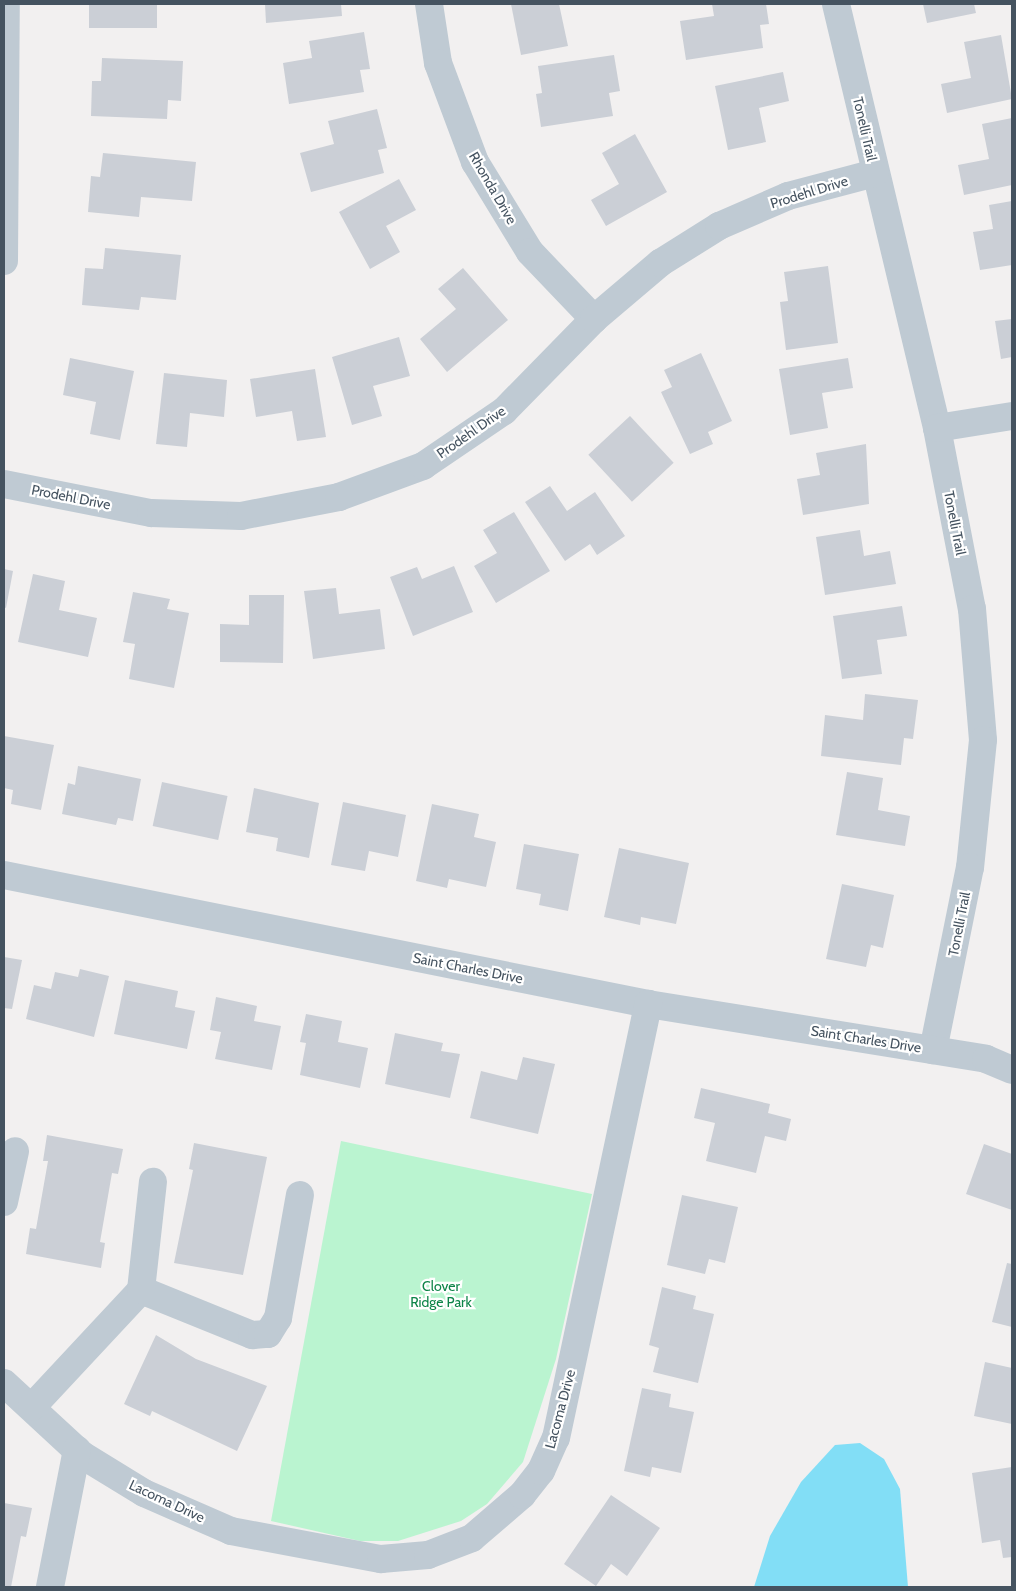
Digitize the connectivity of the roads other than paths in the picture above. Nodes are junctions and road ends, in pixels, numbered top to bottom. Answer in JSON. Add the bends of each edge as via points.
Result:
{"nodes":[{"id":1,"x":6,"y":4,"type":"edge"},
{"id":2,"x":429,"y":4,"type":"edge"},
{"id":3,"x":836,"y":4,"type":"edge"},
{"id":4,"x":875,"y":173,"type":"junction"},
{"id":5,"x":4,"y":260,"type":"edge"},
{"id":6,"x":594,"y":320,"type":"junction"},
{"id":7,"x":1012,"y":416,"type":"edge"},
{"id":8,"x":937,"y":428,"type":"junction"},
{"id":9,"x":4,"y":484,"type":"edge"},
{"id":10,"x":4,"y":875,"type":"edge"},
{"id":11,"x":648,"y":1004,"type":"junction"},
{"id":12,"x":933,"y":1050,"type":"junction"},
{"id":13,"x":1012,"y":1070,"type":"edge"},
{"id":14,"x":15,"y":1151,"type":"dead end"},
{"id":15,"x":153,"y":1182,"type":"dead end"},
{"id":16,"x":300,"y":1195,"type":"dead end"},
{"id":17,"x":4,"y":1202,"type":"edge"},
{"id":18,"x":141,"y":1290,"type":"junction"},
{"id":19,"x":4,"y":1383,"type":"edge"},
{"id":20,"x":32,"y":1407,"type":"junction"},
{"id":21,"x":77,"y":1450,"type":"junction"},
{"id":22,"x":50,"y":1587,"type":"edge"}],
"edges":[{"from":1,"to":5,"type":"street"},
{"from":2,"to":6,"type":"street","name":"Rhonda Drive","via":[[438,63],[475,162],[530,252]]},
{"from":3,"to":4,"type":"street","name":"Tonelli Trail"},
{"from":4,"to":6,"type":"street","name":"Prodehl Drive","via":[[788,196],[719,226],[660,263]]},
{"from":4,"to":8,"type":"street","name":"Tonelli Trail"},
{"from":6,"to":9,"type":"street","name":"Prodehl Drive","via":[[504,411],[423,466],[339,497],[241,516],[151,513]]},
{"from":7,"to":8,"type":"street"},
{"from":8,"to":12,"type":"street","name":"Tonelli Trail","via":[[972,609],[983,740],[970,867]]},
{"from":10,"to":11,"type":"street","name":"Saint Charles Drive"},
{"from":11,"to":12,"type":"street","name":"Saint Charles Drive"},
{"from":11,"to":21,"type":"street","name":"Lacoma Drive","via":[[556,1438],[541,1471],[522,1495],[479,1533],[428,1555],[382,1559],[340,1554],[231,1531],[144,1493]]},
{"from":12,"to":13,"type":"street","name":"Saint Charles Drive","via":[[986,1059]]},
{"from":14,"to":17,"type":"street"},
{"from":15,"to":18,"type":"street"},
{"from":16,"to":18,"type":"street","via":[[278,1318],[268,1334],[252,1336]]},
{"from":18,"to":20,"type":"street"},
{"from":19,"to":20,"type":"street","name":"Lacoma Drive"},
{"from":20,"to":21,"type":"street","name":"Lacoma Drive"},
{"from":21,"to":22,"type":"street"}]}
